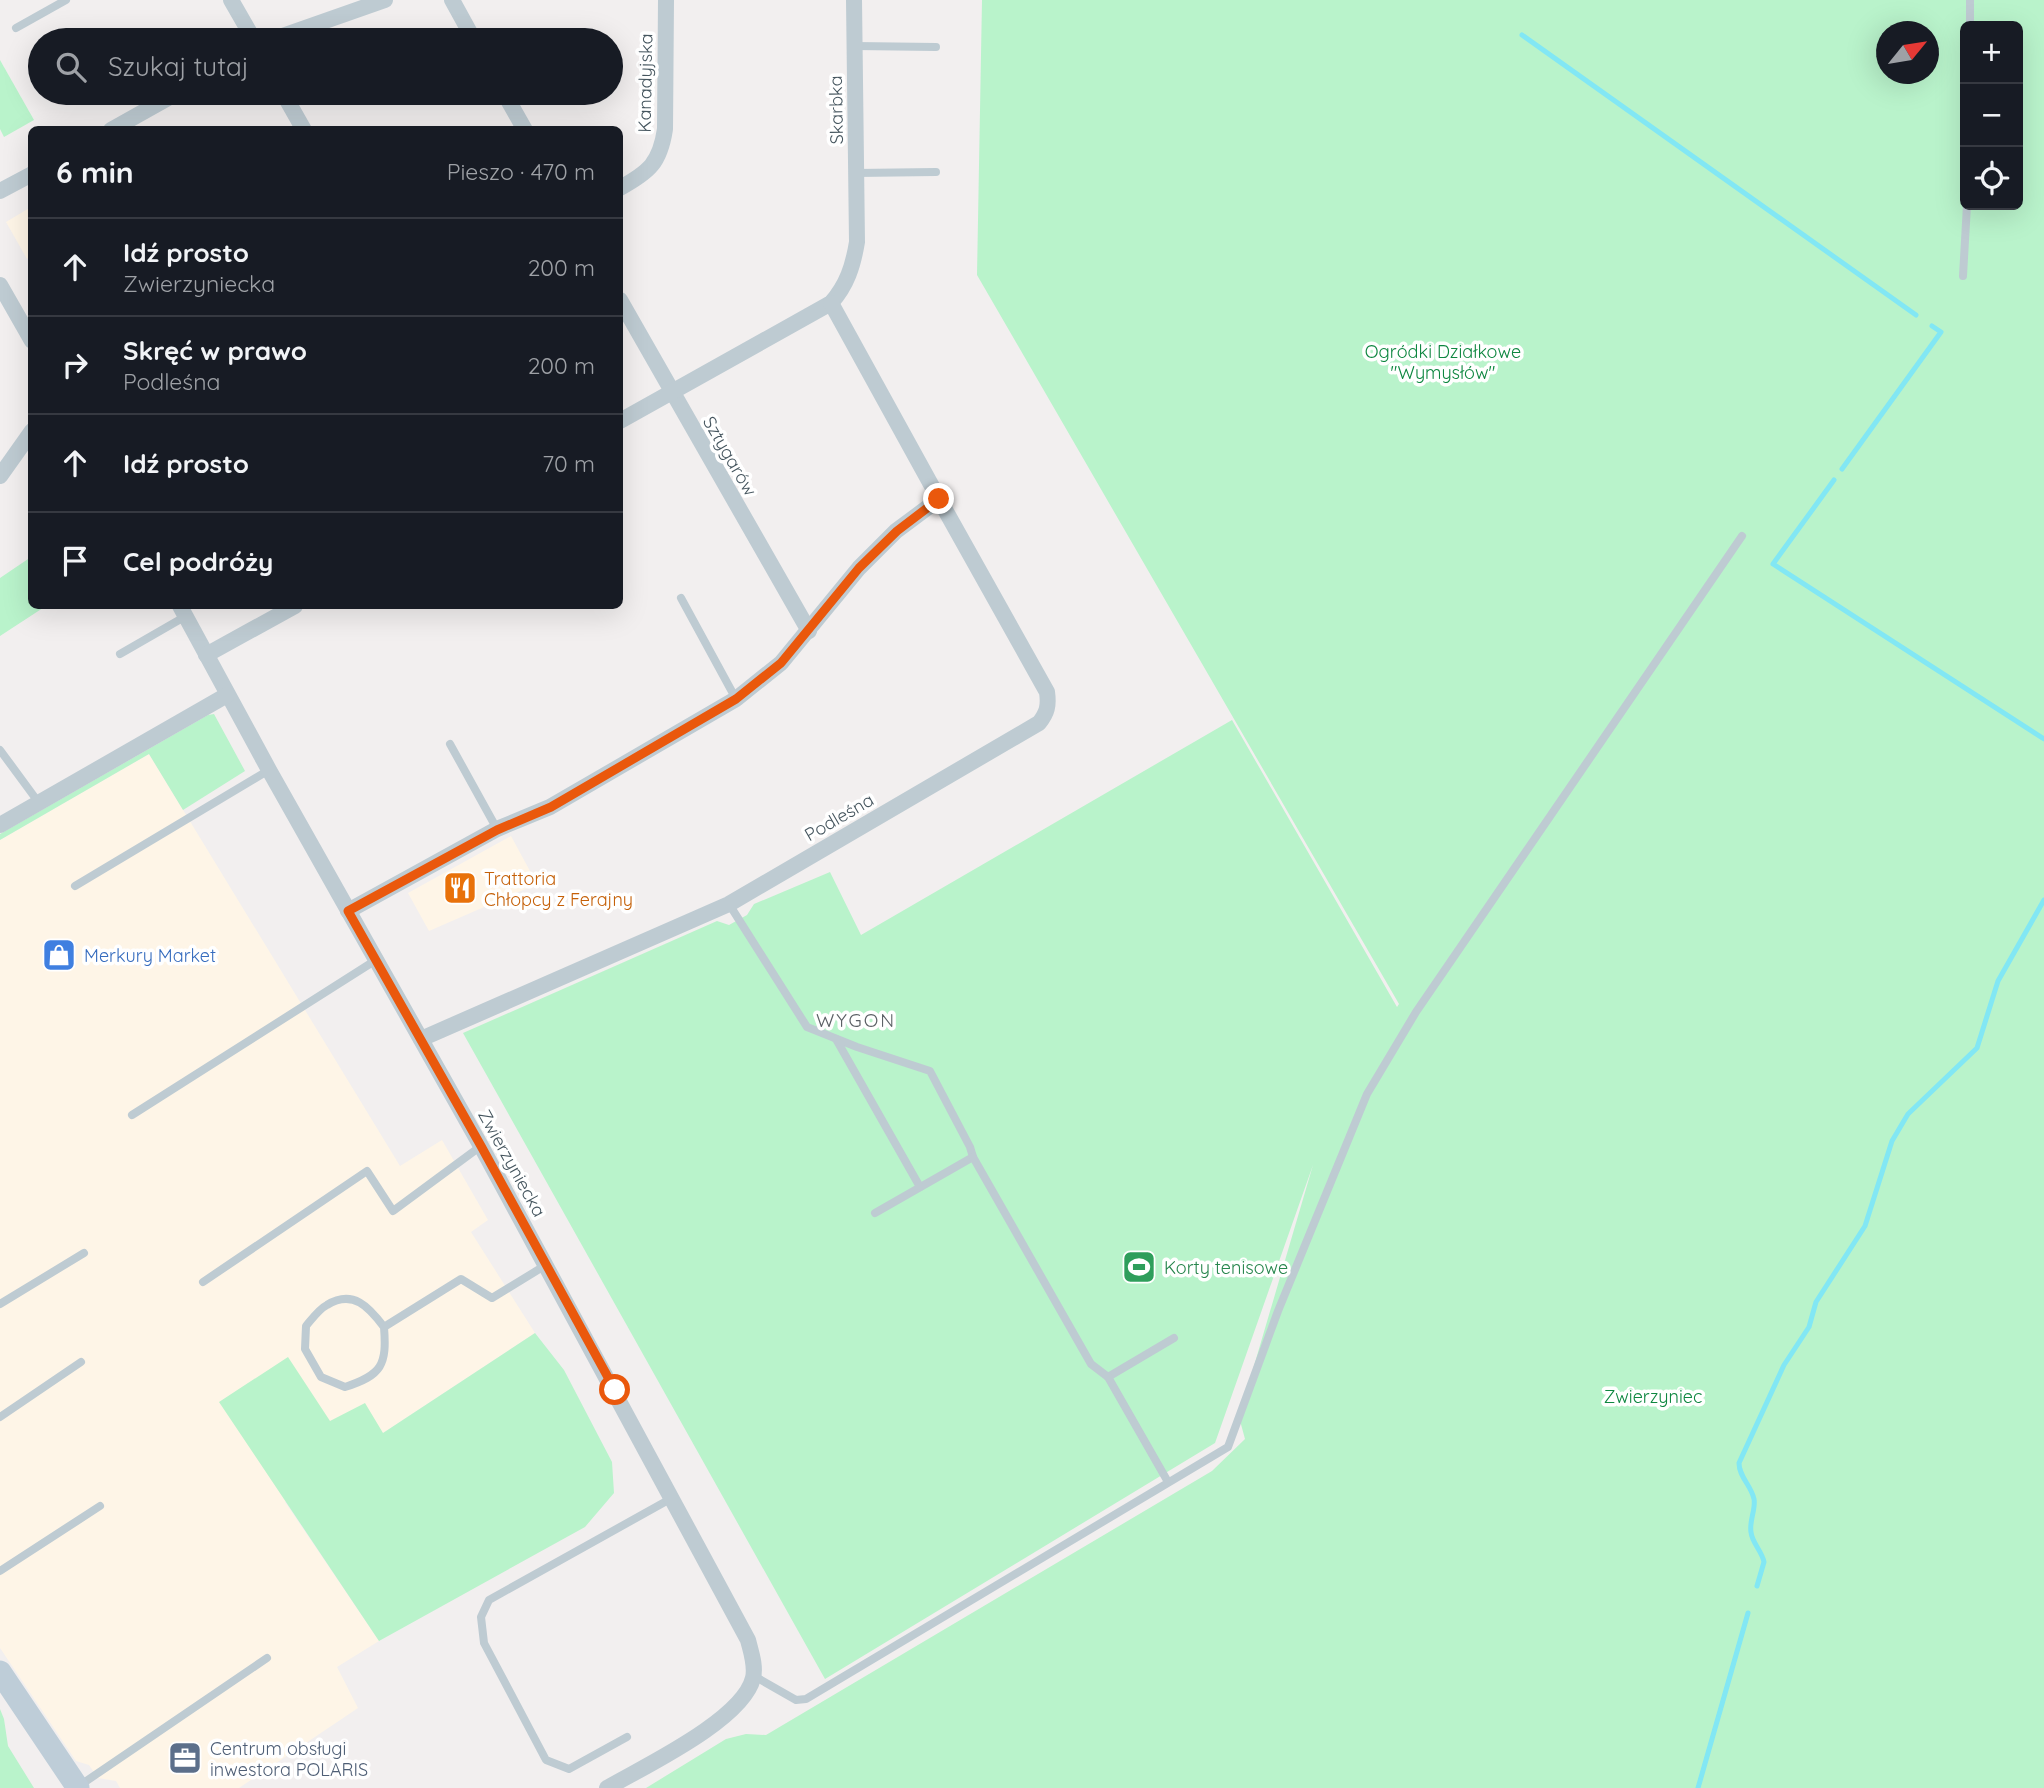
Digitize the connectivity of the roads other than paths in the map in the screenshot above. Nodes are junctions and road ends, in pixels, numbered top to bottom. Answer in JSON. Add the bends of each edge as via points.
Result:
{"nodes":[{"id":1,"x":66,"y":0,"type":"edge"},
{"id":2,"x":231,"y":0,"type":"edge"},
{"id":3,"x":385,"y":0,"type":"edge"},
{"id":4,"x":452,"y":0,"type":"edge"},
{"id":5,"x":666,"y":0,"type":"edge"},
{"id":6,"x":854,"y":0,"type":"edge"},
{"id":7,"x":1970,"y":0,"type":"edge"},
{"id":8,"x":1970,"y":21,"type":"edge"},
{"id":9,"x":16,"y":28,"type":"dead end"},
{"id":10,"x":247,"y":28,"type":"edge"},
{"id":11,"x":305,"y":28,"type":"edge"},
{"id":12,"x":467,"y":28,"type":"edge"},
{"id":13,"x":855,"y":46,"type":"junction"},
{"id":14,"x":936,"y":47,"type":"dead end"},
{"id":15,"x":156,"y":105,"type":"edge"},
{"id":16,"x":290,"y":105,"type":"edge"},
{"id":17,"x":510,"y":105,"type":"edge"},
{"id":18,"x":118,"y":126,"type":"edge"},
{"id":19,"x":302,"y":126,"type":"edge"},
{"id":20,"x":522,"y":126,"type":"edge"},
{"id":21,"x":936,"y":172,"type":"dead end"},
{"id":22,"x":856,"y":173,"type":"junction"},
{"id":23,"x":28,"y":175,"type":"edge"},
{"id":24,"x":623,"y":186,"type":"edge"},
{"id":25,"x":0,"y":191,"type":"edge"},
{"id":26,"x":1967,"y":210,"type":"edge"},
{"id":27,"x":1963,"y":276,"type":"dead end"},
{"id":28,"x":0,"y":285,"type":"edge"},
{"id":29,"x":831,"y":303,"type":"junction"},
{"id":30,"x":623,"y":305,"type":"edge"},
{"id":31,"x":28,"y":334,"type":"edge"},
{"id":32,"x":671,"y":392,"type":"junction"},
{"id":33,"x":623,"y":419,"type":"edge"},
{"id":34,"x":28,"y":437,"type":"edge"},
{"id":35,"x":0,"y":476,"type":"edge"},
{"id":36,"x":939,"y":499,"type":"junction"},
{"id":37,"x":1742,"y":536,"type":"dead end"},
{"id":38,"x":681,"y":598,"type":"dead end"},
{"id":39,"x":290,"y":609,"type":"edge"},
{"id":40,"x":183,"y":611,"type":"edge"},
{"id":41,"x":809,"y":631,"type":"junction"},
{"id":42,"x":120,"y":654,"type":"dead end"},
{"id":43,"x":206,"y":655,"type":"junction"},
{"id":44,"x":228,"y":695,"type":"junction"},
{"id":45,"x":736,"y":699,"type":"junction"},
{"id":46,"x":450,"y":744,"type":"dead end"},
{"id":47,"x":0,"y":750,"type":"edge"},
{"id":48,"x":269,"y":770,"type":"junction"},
{"id":49,"x":39,"y":803,"type":"junction"},
{"id":50,"x":0,"y":825,"type":"edge"},
{"id":51,"x":497,"y":830,"type":"junction"},
{"id":52,"x":75,"y":886,"type":"dead end"},
{"id":53,"x":729,"y":904,"type":"junction"},
{"id":54,"x":348,"y":911,"type":"junction"},
{"id":55,"x":376,"y":960,"type":"junction"},
{"id":56,"x":421,"y":1039,"type":"junction"},
{"id":57,"x":836,"y":1039,"type":"junction"},
{"id":58,"x":132,"y":1115,"type":"dead end"},
{"id":59,"x":481,"y":1146,"type":"junction"},
{"id":60,"x":973,"y":1157,"type":"junction"},
{"id":61,"x":920,"y":1187,"type":"junction"},
{"id":62,"x":875,"y":1213,"type":"dead end"},
{"id":63,"x":84,"y":1253,"type":"dead end"},
{"id":64,"x":546,"y":1265,"type":"junction"},
{"id":65,"x":203,"y":1282,"type":"dead end"},
{"id":66,"x":0,"y":1304,"type":"edge"},
{"id":67,"x":384,"y":1326,"type":"junction"},
{"id":68,"x":1174,"y":1338,"type":"dead end"},
{"id":69,"x":81,"y":1362,"type":"dead end"},
{"id":70,"x":1108,"y":1377,"type":"junction"},
{"id":71,"x":0,"y":1417,"type":"edge"},
{"id":72,"x":1168,"y":1482,"type":"junction"},
{"id":73,"x":672,"y":1498,"type":"junction"},
{"id":74,"x":100,"y":1506,"type":"dead end"},
{"id":75,"x":0,"y":1571,"type":"edge"},
{"id":76,"x":267,"y":1658,"type":"dead end"},
{"id":77,"x":0,"y":1672,"type":"edge"},
{"id":78,"x":754,"y":1676,"type":"junction"},
{"id":79,"x":627,"y":1737,"type":"dead end"},
{"id":80,"x":78,"y":1788,"type":"edge"},
{"id":81,"x":607,"y":1788,"type":"edge"}],
"edges":[{"from":1,"to":9,"type":"lane"},
{"from":2,"to":10,"type":"street"},
{"from":3,"to":11,"type":"street"},
{"from":4,"to":12,"type":"street"},
{"from":5,"to":24,"type":"street","name":"Kanadyjska","via":[[663,143],[651,168]]},
{"from":6,"to":13,"type":"street","name":"Skarbka"},
{"from":7,"to":8,"type":"lane"},
{"from":13,"to":14,"type":"lane"},
{"from":13,"to":22,"type":"street","name":"Skarbka"},
{"from":15,"to":18,"type":"street"},
{"from":16,"to":19,"type":"street"},
{"from":17,"to":20,"type":"street"},
{"from":21,"to":22,"type":"lane"},
{"from":22,"to":29,"type":"street","name":"Skarbka","via":[[853,264]]},
{"from":23,"to":25,"type":"street"},
{"from":26,"to":27,"type":"lane"},
{"from":28,"to":31,"type":"street"},
{"from":29,"to":32,"type":"street"},
{"from":29,"to":36,"type":"street"},
{"from":30,"to":32,"type":"street","name":"Sztygarów"},
{"from":32,"to":33,"type":"street"},
{"from":32,"to":41,"type":"street","name":"Sztygarów"},
{"from":34,"to":35,"type":"street"},
{"from":36,"to":41,"type":"street","via":[[859,568]]},
{"from":36,"to":53,"type":"street","name":"Podleśna","via":[[1046,692],[1046,715]]},
{"from":37,"to":72,"type":"lane","via":[[1416,1012],[1367,1094],[1228,1447]]},
{"from":38,"to":45,"type":"lane"},
{"from":39,"to":43,"type":"street"},
{"from":40,"to":42,"type":"lane"},
{"from":40,"to":43,"type":"street","name":"Zwierzyniecka"},
{"from":41,"to":45,"type":"street","via":[[781,663]]},
{"from":43,"to":44,"type":"street","name":"Zwierzyniecka"},
{"from":44,"to":48,"type":"street","name":"Zwierzyniecka"},
{"from":44,"to":49,"type":"street"},
{"from":45,"to":51,"type":"street","via":[[551,807]]},
{"from":46,"to":51,"type":"lane"},
{"from":47,"to":49,"type":"lane"},
{"from":48,"to":52,"type":"lane"},
{"from":48,"to":54,"type":"street","name":"Zwierzyniecka"},
{"from":49,"to":50,"type":"street"},
{"from":51,"to":54,"type":"street"},
{"from":53,"to":56,"type":"street","name":"Podleśna"},
{"from":53,"to":57,"type":"lane","via":[[807,1027]]},
{"from":54,"to":55,"type":"street","name":"Zwierzyniecka"},
{"from":55,"to":56,"type":"street","name":"Zwierzyniecka"},
{"from":55,"to":58,"type":"lane"},
{"from":56,"to":59,"type":"street","name":"Zwierzyniecka"},
{"from":57,"to":60,"type":"lane","via":[[930,1071]]},
{"from":57,"to":61,"type":"lane"},
{"from":59,"to":64,"type":"street","name":"Zwierzyniecka"},
{"from":59,"to":65,"type":"lane","via":[[393,1211],[367,1171]]},
{"from":60,"to":61,"type":"lane"},
{"from":60,"to":70,"type":"lane","via":[[1086,1357]]},
{"from":61,"to":62,"type":"lane"},
{"from":63,"to":66,"type":"lane"},
{"from":64,"to":67,"type":"lane","via":[[492,1298],[461,1279]]},
{"from":64,"to":73,"type":"street","name":"Zwierzyniecka"},
{"from":67,"to":67,"type":"lane","via":[[369,1307],[350,1298],[327,1305],[306,1325],[305,1349],[321,1377],[345,1387],[371,1378],[386,1354]]},
{"from":68,"to":70,"type":"lane"},
{"from":69,"to":71,"type":"lane"},
{"from":70,"to":72,"type":"lane"},
{"from":72,"to":78,"type":"lane","via":[[806,1699],[796,1700]]},
{"from":73,"to":78,"type":"street","name":"Zwierzyniecka","via":[[748,1640]]},
{"from":73,"to":79,"type":"lane","via":[[489,1600],[481,1617],[484,1643],[546,1760],[569,1769]]},
{"from":74,"to":75,"type":"lane"},
{"from":76,"to":80,"type":"lane"},
{"from":77,"to":80,"type":"street"},
{"from":78,"to":81,"type":"street","via":[[742,1698],[714,1725]]}]}
